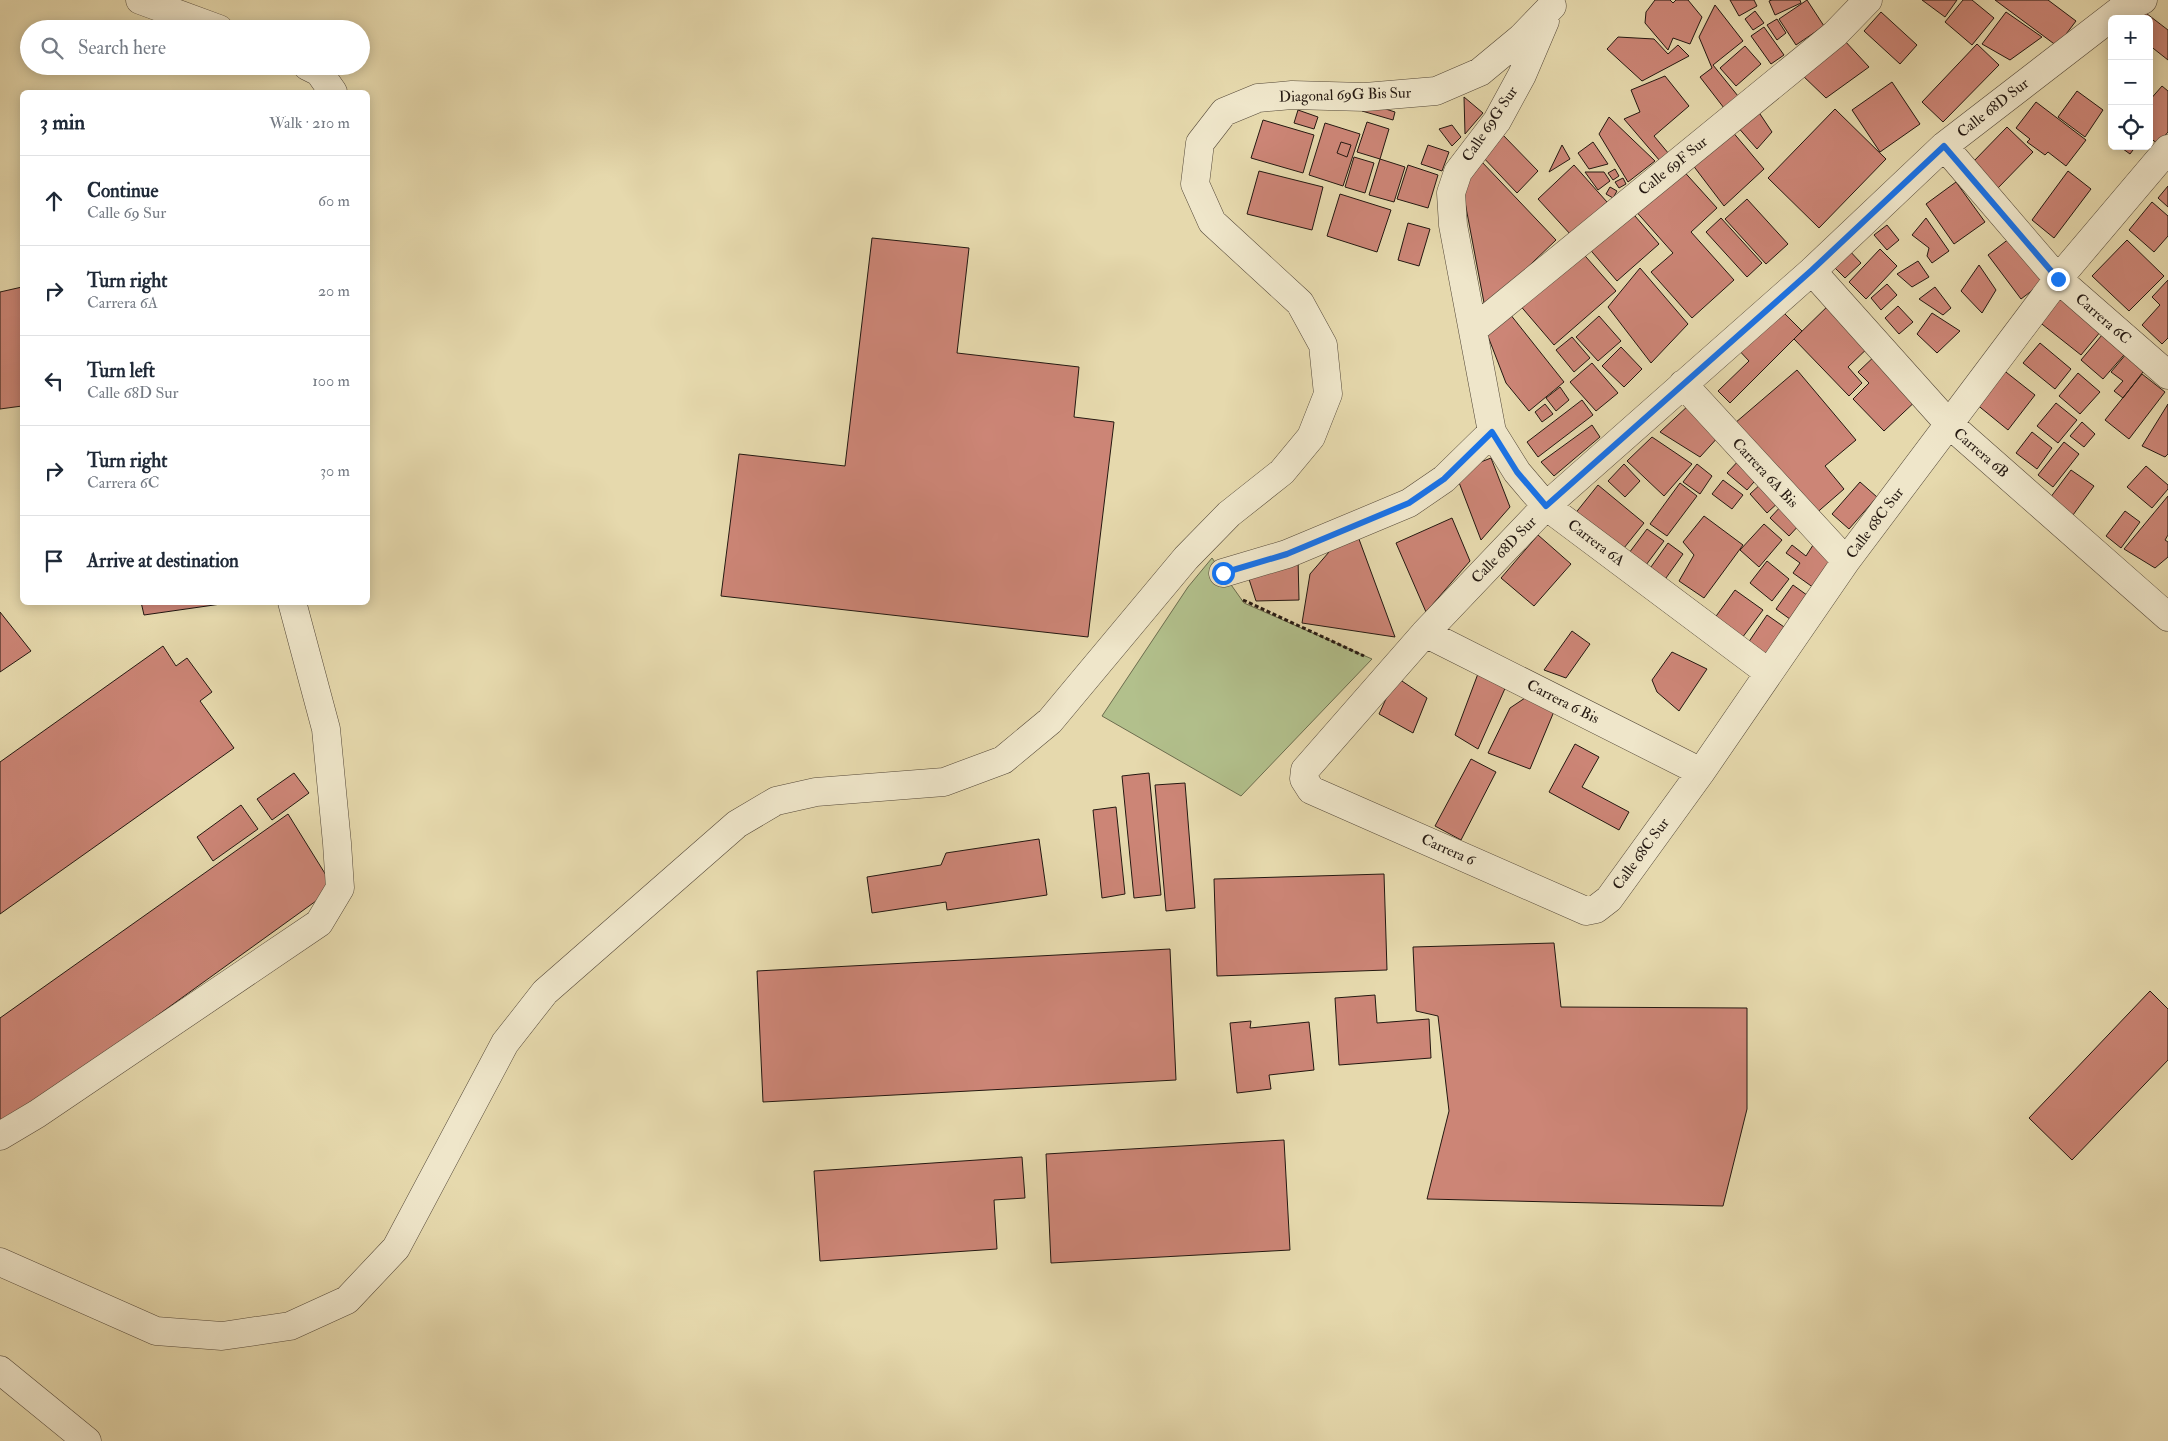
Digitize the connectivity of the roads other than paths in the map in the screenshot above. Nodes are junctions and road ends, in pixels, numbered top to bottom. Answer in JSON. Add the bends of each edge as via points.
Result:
{"nodes":[{"id":1,"x":140,"y":0,"type":"edge"},
{"id":2,"x":1868,"y":0,"type":"edge"},
{"id":3,"x":2144,"y":0,"type":"edge"},
{"id":4,"x":1552,"y":3,"type":"edge"},
{"id":5,"x":194,"y":20,"type":"edge"},
{"id":6,"x":321,"y":75,"type":"edge"},
{"id":7,"x":332,"y":90,"type":"edge"},
{"id":8,"x":1944,"y":146,"type":"junction"},
{"id":9,"x":2165,"y":159,"type":"edge"},
{"id":10,"x":1450,"y":193,"type":"joint"},
{"id":11,"x":1812,"y":270,"type":"junction"},
{"id":12,"x":2058,"y":279,"type":"junction"},
{"id":13,"x":1474,"y":329,"type":"junction"},
{"id":14,"x":2168,"y":376,"type":"edge"},
{"id":15,"x":1683,"y":384,"type":"junction"},
{"id":16,"x":1949,"y":424,"type":"junction"},
{"id":17,"x":1492,"y":432,"type":"junction"},
{"id":18,"x":1546,"y":506,"type":"junction"},
{"id":19,"x":1846,"y":561,"type":"junction"},
{"id":20,"x":1223,"y":573,"type":"road end"},
{"id":21,"x":293,"y":605,"type":"edge"},
{"id":22,"x":2168,"y":616,"type":"edge"},
{"id":23,"x":1425,"y":632,"type":"junction"},
{"id":24,"x":1769,"y":674,"type":"junction"},
{"id":25,"x":1701,"y":772,"type":"junction"},
{"id":26,"x":1304,"y":779,"type":"joint"},
{"id":27,"x":1596,"y":909,"type":"joint"},
{"id":28,"x":0,"y":1136,"type":"edge"},
{"id":29,"x":0,"y":1262,"type":"edge"},
{"id":30,"x":0,"y":1370,"type":"edge"},
{"id":31,"x":87,"y":1441,"type":"edge"}],
"edges":[{"from":1,"to":5,"type":"street"},
{"from":2,"to":13,"type":"street","name":"Calle 69F Sur","via":[[1835,34]]},
{"from":3,"to":8,"type":"street","name":"Calle 68D Sur","via":[[2119,10]]},
{"from":4,"to":10,"type":"street","name":"Calle 69G Sur","via":[[1522,75],[1496,120],[1458,172]]},
{"from":4,"to":29,"type":"street","name":"Diagonal 69G Bis Sur","via":[[1521,38],[1480,72],[1436,91],[1365,97],[1292,95],[1258,98],[1224,112],[1200,143],[1195,184],[1212,222],[1300,304],[1323,345],[1328,394],[1311,437],[1282,472],[1229,514],[1186,558],[1050,721],[1003,760],[944,782],[816,792],[776,801],[737,824],[545,992],[505,1043],[396,1248],[347,1300],[290,1326],[222,1336],[156,1331]]},
{"from":6,"to":7,"type":"street"},
{"from":8,"to":11,"type":"street","name":"Calle 68D Sur"},
{"from":8,"to":12,"type":"street","name":"Carrera 6C"},
{"from":9,"to":12,"type":"street","name":"Calle 68C Sur"},
{"from":10,"to":13,"type":"street","name":"Carrera 6A","via":[[1453,225]]},
{"from":11,"to":15,"type":"street","name":"Calle 68D Sur"},
{"from":11,"to":16,"type":"street","name":"Carrera 6B"},
{"from":12,"to":14,"type":"street","name":"Carrera 6C"},
{"from":12,"to":16,"type":"street","name":"Calle 68C Sur"},
{"from":13,"to":17,"type":"street","name":"Carrera 6A"},
{"from":15,"to":18,"type":"street","name":"Calle 68D Sur"},
{"from":15,"to":19,"type":"street","name":"Carrera 6A Bis"},
{"from":16,"to":19,"type":"street","name":"Calle 68C Sur"},
{"from":16,"to":22,"type":"street","name":"Carrera 6B"},
{"from":17,"to":18,"type":"street","name":"Carrera 6A","via":[[1517,472]]},
{"from":17,"to":20,"type":"street","via":[[1444,479],[1409,503],[1287,554]]},
{"from":18,"to":23,"type":"street","name":"Calle 68D Sur"},
{"from":18,"to":24,"type":"street","name":"Carrera 6A"},
{"from":19,"to":24,"type":"street","name":"Calle 68C Sur"},
{"from":21,"to":28,"type":"street","via":[[326,729],[340,888],[319,923]]},
{"from":23,"to":25,"type":"street","name":"Carrera 6 Bis"},
{"from":23,"to":26,"type":"street","name":"Calle 68D Sur","via":[[1305,770]]},
{"from":24,"to":25,"type":"street","name":"Calle 68C Sur"},
{"from":25,"to":27,"type":"street","name":"Calle 68C Sur","via":[[1609,899]]},
{"from":26,"to":27,"type":"street","name":"Carrera 6","via":[[1311,790],[1586,911]]},
{"from":30,"to":31,"type":"street"}]}
